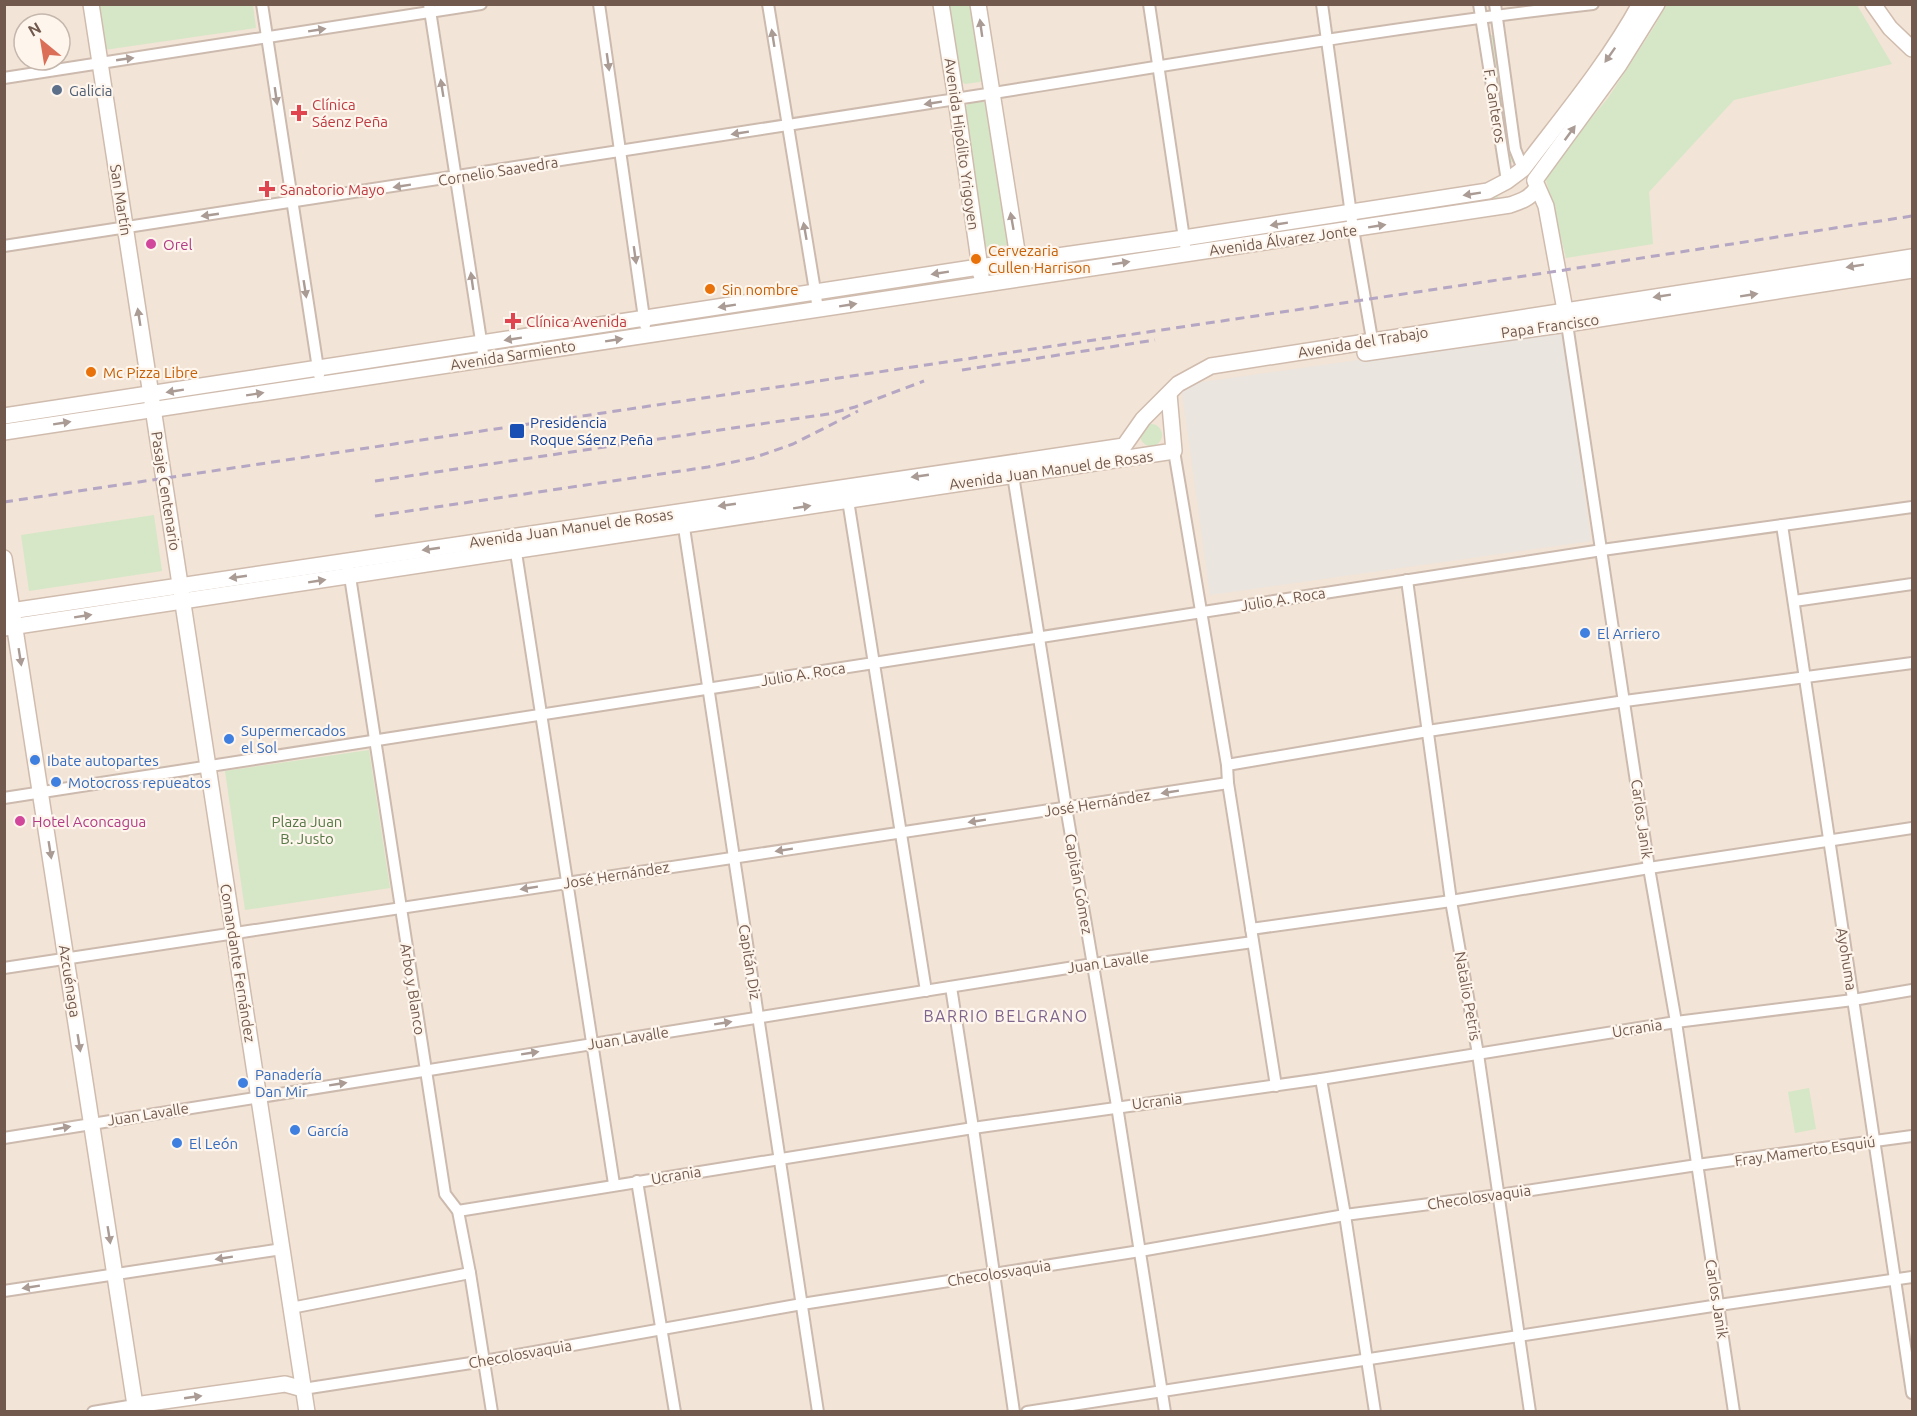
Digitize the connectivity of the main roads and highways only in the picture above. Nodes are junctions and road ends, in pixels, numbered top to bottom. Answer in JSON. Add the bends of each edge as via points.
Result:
{"nodes":[{"id":1,"x":91,"y":4,"type":"edge"},
{"id":2,"x":941,"y":4,"type":"edge"},
{"id":3,"x":978,"y":4,"type":"edge"},
{"id":4,"x":1640,"y":4,"type":"edge"},
{"id":5,"x":1873,"y":4,"type":"edge"},
{"id":6,"x":1656,"y":5,"type":"edge"},
{"id":7,"x":1912,"y":49,"type":"edge"},
{"id":8,"x":1523,"y":169,"type":"junction"},
{"id":9,"x":1507,"y":181,"type":"junction"},
{"id":10,"x":1536,"y":184,"type":"junction"},
{"id":11,"x":1523,"y":201,"type":"junction"},
{"id":12,"x":1548,"y":226,"type":"junction"},
{"id":13,"x":1185,"y":246,"type":"junction"},
{"id":14,"x":1912,"y":257,"type":"edge"},
{"id":15,"x":1019,"y":262,"type":"junction"},
{"id":16,"x":979,"y":267,"type":"junction"},
{"id":17,"x":1912,"y":270,"type":"edge"},
{"id":18,"x":1022,"y":278,"type":"junction"},
{"id":19,"x":982,"y":284,"type":"junction"},
{"id":20,"x":1566,"y":317,"type":"junction"},
{"id":21,"x":1169,"y":394,"type":"junction"},
{"id":22,"x":152,"y":402,"type":"junction"},
{"id":23,"x":4,"y":416,"type":"edge"},
{"id":24,"x":1143,"y":419,"type":"junction"},
{"id":25,"x":1171,"y":421,"type":"junction"},
{"id":26,"x":4,"y":432,"type":"edge"},
{"id":27,"x":1128,"y":442,"type":"junction"},
{"id":28,"x":1139,"y":457,"type":"junction"},
{"id":29,"x":1012,"y":469,"type":"junction"},
{"id":30,"x":4,"y":558,"type":"edge"},
{"id":31,"x":182,"y":594,"type":"junction"},
{"id":32,"x":9,"y":611,"type":"edge"},
{"id":33,"x":10,"y":627,"type":"edge"},
{"id":34,"x":303,"y":1389,"type":"junction"},
{"id":35,"x":307,"y":1412,"type":"edge"}],
"edges":[{"from":22,"to":1,"type":"main road","name":"San Martín","one_way":true},
{"from":2,"to":16,"type":"main road","name":"Avenida Hipólito Yrigoyen"},
{"from":15,"to":3,"type":"main road","one_way":true},
{"from":4,"to":8,"type":"main road","name":"Avenida Álvarez Jonte","one_way":true,"via":[[1602,67]]},
{"from":5,"to":7,"type":"main road"},
{"from":10,"to":6,"type":"main road","one_way":true},
{"from":8,"to":9,"type":"main road","name":"Avenida Álvarez Jonte"},
{"from":8,"to":10,"type":"main road","name":"F. Canteros"},
{"from":9,"to":11,"type":"main road","name":"F. Canteros"},
{"from":9,"to":13,"type":"main road","name":"Avenida Álvarez Jonte","one_way":true,"via":[[1488,192],[1352,213]]},
{"from":10,"to":11,"type":"main road","via":[[1531,196]]},
{"from":10,"to":12,"type":"main road","name":"Carlos Janik","via":[[1544,198]]},
{"from":11,"to":12,"type":"main road","via":[[1539,211]]},
{"from":13,"to":11,"type":"main road","name":"Avenida Álvarez Jonte","one_way":true,"via":[[1353,229]]},
{"from":12,"to":20,"type":"main road","name":"Carlos Janik"},
{"from":13,"to":15,"type":"main road","name":"Avenida Álvarez Jonte"},
{"from":18,"to":13,"type":"main road","name":"Avenida Álvarez Jonte","one_way":true},
{"from":14,"to":20,"type":"main road","name":"Papa Francisco","one_way":true},
{"from":15,"to":16,"type":"main road","name":"Avenida Sarmiento"},
{"from":15,"to":18,"type":"main road"},
{"from":16,"to":19,"type":"main road","name":"Avenida Hipólito Yrigoyen"},
{"from":16,"to":22,"type":"main road","name":"Avenida Sarmiento","one_way":true,"via":[[318,368]]},
{"from":20,"to":17,"type":"main road","name":"Papa Francisco","one_way":true},
{"from":18,"to":19,"type":"main road","name":"Avenida Sarmiento"},
{"from":22,"to":19,"type":"main road","name":"Avenida Sarmiento","one_way":true,"via":[[320,384]]},
{"from":20,"to":21,"type":"main road","name":"Avenida del Trabajo","via":[[1211,366],[1187,378]]},
{"from":21,"to":24,"type":"main road","name":"Avenida Juan Manuel de Rosas"},
{"from":21,"to":25,"type":"main road","name":"Avenida Juan Manuel de Rosas"},
{"from":22,"to":23,"type":"main road","name":"Avenida Sarmiento"},
{"from":26,"to":22,"type":"main road","name":"Avenida Sarmiento","one_way":true},
{"from":22,"to":31,"type":"main road","name":"Pasaje Centenario"},
{"from":24,"to":25,"type":"main road","via":[[1163,416]]},
{"from":24,"to":27,"type":"main road","name":"Avenida Juan Manuel de Rosas"},
{"from":25,"to":28,"type":"main road","name":"Avenida Juan Manuel de Rosas","via":[[1174,451]]},
{"from":27,"to":28,"type":"main road"},
{"from":27,"to":29,"type":"main road","name":"Avenida Juan Manuel de Rosas"},
{"from":28,"to":29,"type":"main road","name":"Avenida Juan Manuel de Rosas"},
{"from":29,"to":31,"type":"main road","name":"Avenida Juan Manuel de Rosas"},
{"from":30,"to":32,"type":"main road","name":"Azcuénaga"},
{"from":31,"to":32,"type":"main road","name":"Avenida Juan Manuel de Rosas"},
{"from":33,"to":31,"type":"main road","name":"Avenida Juan Manuel de Rosas","one_way":true},
{"from":31,"to":34,"type":"main road","name":"Comandante Fernández"},
{"from":32,"to":33,"type":"main road","name":"Azcuénaga"},
{"from":33,"to":34,"type":"main road","name":"Azcuénaga","one_way":true,"via":[[67,958],[135,1405],[285,1384]]},
{"from":34,"to":35,"type":"main road","name":"Comandante Fernández"}]}
